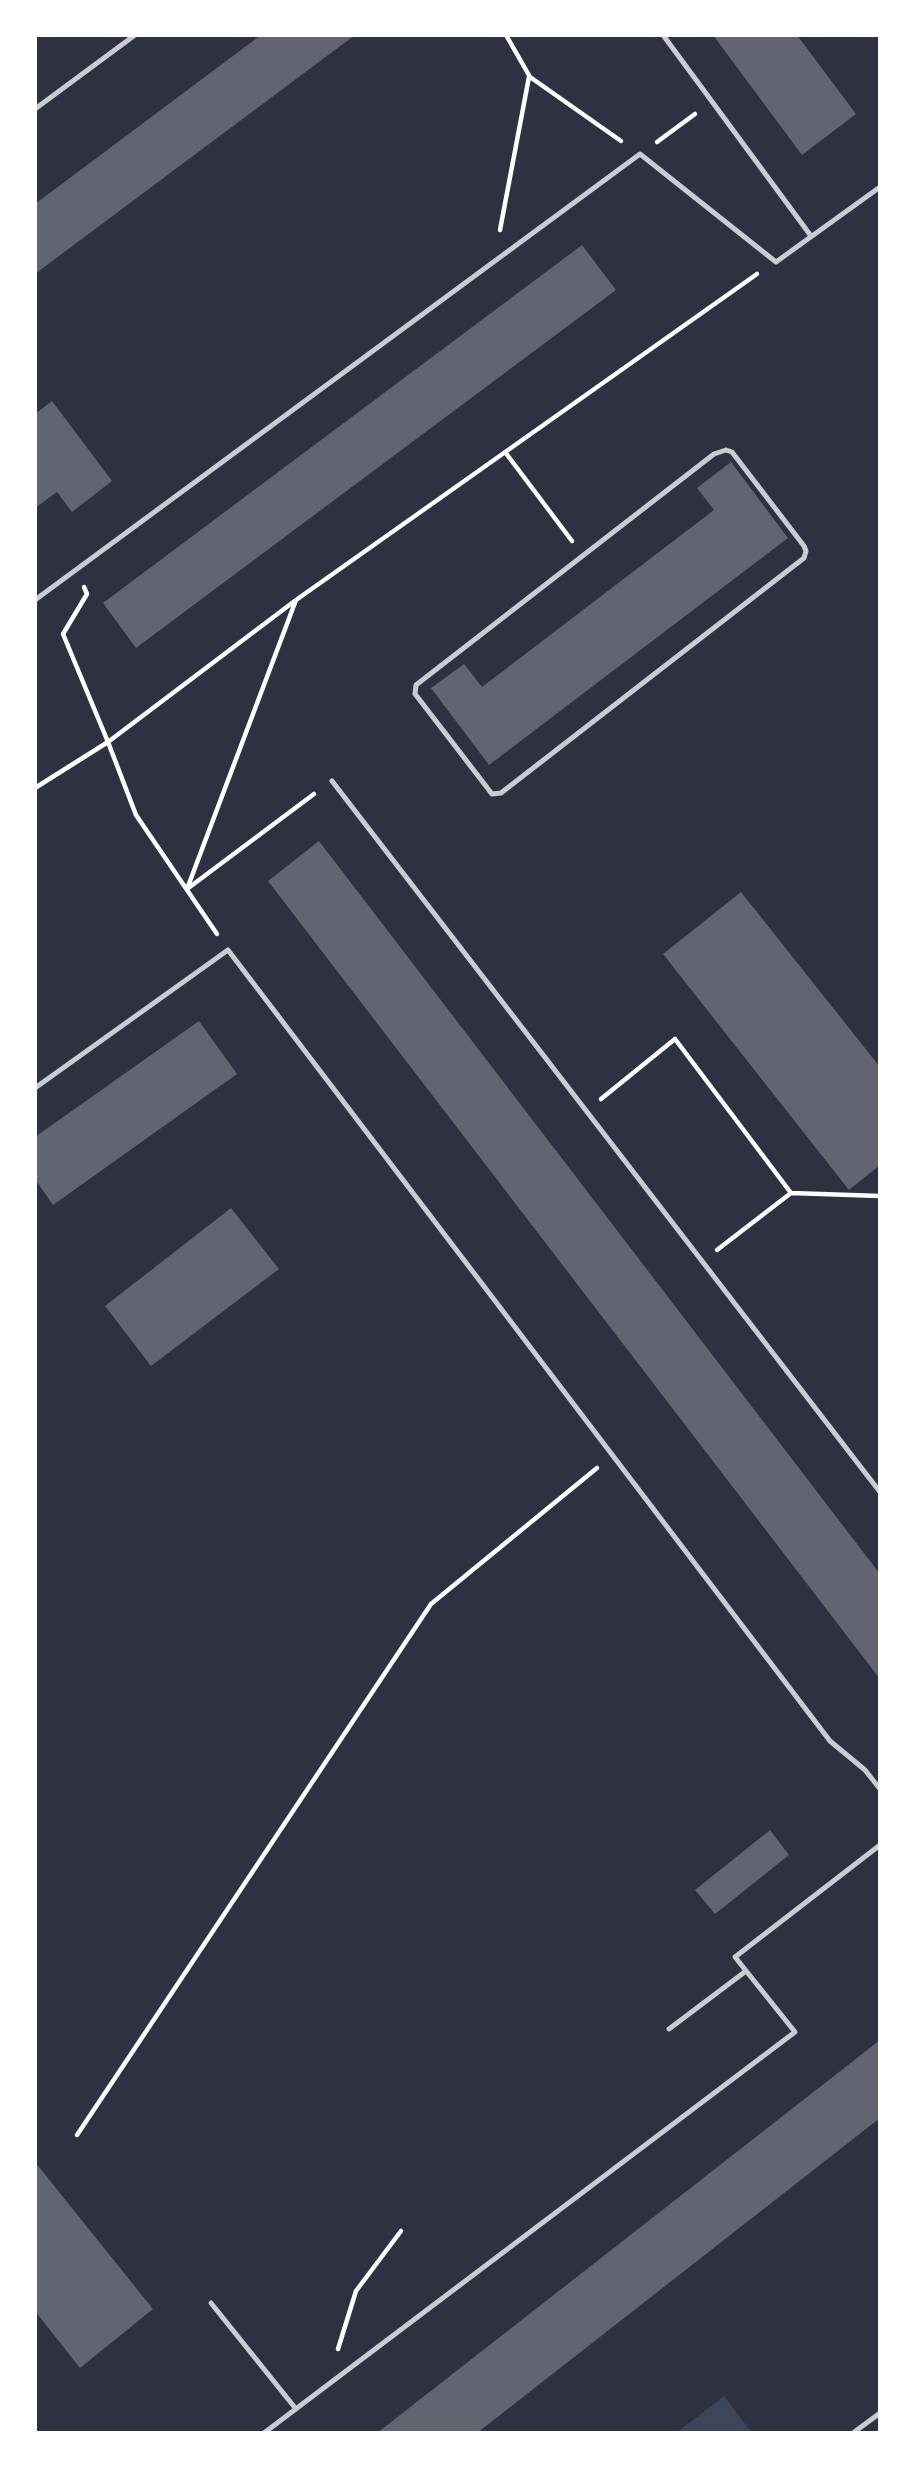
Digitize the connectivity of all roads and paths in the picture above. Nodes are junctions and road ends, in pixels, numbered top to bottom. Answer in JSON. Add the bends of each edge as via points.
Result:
{"nodes":[{"id":1,"x":135,"y":35,"type":"edge"},
{"id":2,"x":506,"y":35,"type":"edge"},
{"id":3,"x":663,"y":35,"type":"edge"},
{"id":4,"x":530,"y":77,"type":"junction"},
{"id":5,"x":712,"y":102,"type":"junction"},
{"id":6,"x":35,"y":109,"type":"edge"},
{"id":7,"x":640,"y":154,"type":"junction"},
{"id":8,"x":880,"y":187,"type":"edge"},
{"id":9,"x":811,"y":236,"type":"junction"},
{"id":10,"x":494,"y":262,"type":"junction"},
{"id":11,"x":757,"y":273,"type":"dead end"},
{"id":12,"x":505,"y":452,"type":"junction"},
{"id":13,"x":583,"y":555,"type":"junction"},
{"id":14,"x":75,"y":571,"type":"junction"},
{"id":15,"x":35,"y":600,"type":"edge"},
{"id":16,"x":296,"y":600,"type":"junction"},
{"id":17,"x":108,"y":742,"type":"junction"},
{"id":18,"x":332,"y":780,"type":"joint"},
{"id":19,"x":35,"y":788,"type":"edge"},
{"id":20,"x":186,"y":890,"type":"junction"},
{"id":21,"x":228,"y":950,"type":"junction"},
{"id":22,"x":35,"y":1088,"type":"edge"},
{"id":23,"x":611,"y":1091,"type":"dead end"},
{"id":24,"x":792,"y":1193,"type":"junction"},
{"id":25,"x":880,"y":1196,"type":"edge"},
{"id":26,"x":727,"y":1241,"type":"dead end"},
{"id":27,"x":612,"y":1455,"type":"junction"},
{"id":28,"x":880,"y":1492,"type":"edge"},
{"id":29,"x":880,"y":1789,"type":"edge"},
{"id":30,"x":880,"y":1845,"type":"edge"},
{"id":31,"x":746,"y":1971,"type":"junction"},
{"id":32,"x":669,"y":2029,"type":"dead end"},
{"id":33,"x":77,"y":2135,"type":"dead end"},
{"id":34,"x":401,"y":2231,"type":"dead end"},
{"id":35,"x":211,"y":2303,"type":"dead end"},
{"id":36,"x":326,"y":2386,"type":"junction"},
{"id":37,"x":296,"y":2409,"type":"junction"},
{"id":38,"x":880,"y":2413,"type":"edge"},
{"id":39,"x":264,"y":2433,"type":"edge"},
{"id":40,"x":853,"y":2433,"type":"edge"}],
"edges":[{"from":1,"to":6,"type":"lane"},
{"from":2,"to":4,"type":"path"},
{"from":3,"to":5,"type":"lane"},
{"from":4,"to":7,"type":"path"},
{"from":4,"to":10,"type":"path"},
{"from":5,"to":7,"type":"path"},
{"from":5,"to":9,"type":"lane"},
{"from":7,"to":9,"type":"lane","via":[[776,262]]},
{"from":7,"to":10,"type":"lane"},
{"from":8,"to":9,"type":"lane"},
{"from":10,"to":14,"type":"lane"},
{"from":11,"to":12,"type":"path"},
{"from":12,"to":13,"type":"path"},
{"from":12,"to":16,"type":"path"},
{"from":13,"to":13,"type":"lane","via":[[416,685],[415,694],[492,794],[501,793],[800,564],[806,551],[726,450],[714,454]]},
{"from":14,"to":15,"type":"lane"},
{"from":14,"to":17,"type":"path","via":[[88,594],[63,634]]},
{"from":16,"to":17,"type":"path"},
{"from":16,"to":20,"type":"path"},
{"from":17,"to":19,"type":"path"},
{"from":17,"to":20,"type":"path","via":[[136,815]]},
{"from":18,"to":20,"type":"path"},
{"from":18,"to":28,"type":"lane"},
{"from":20,"to":21,"type":"path"},
{"from":21,"to":22,"type":"lane"},
{"from":21,"to":27,"type":"lane"},
{"from":23,"to":24,"type":"path","via":[[674,1039]]},
{"from":24,"to":25,"type":"path"},
{"from":24,"to":26,"type":"path"},
{"from":27,"to":29,"type":"lane","via":[[830,1741]]},
{"from":27,"to":33,"type":"path","via":[[431,1604]]},
{"from":30,"to":31,"type":"lane","via":[[735,1956]]},
{"from":31,"to":32,"type":"lane"},
{"from":31,"to":36,"type":"lane","via":[[795,2032]]},
{"from":34,"to":36,"type":"path","via":[[356,2291]]},
{"from":35,"to":37,"type":"lane"},
{"from":36,"to":37,"type":"lane"},
{"from":37,"to":39,"type":"lane"},
{"from":38,"to":40,"type":"lane"}]}
